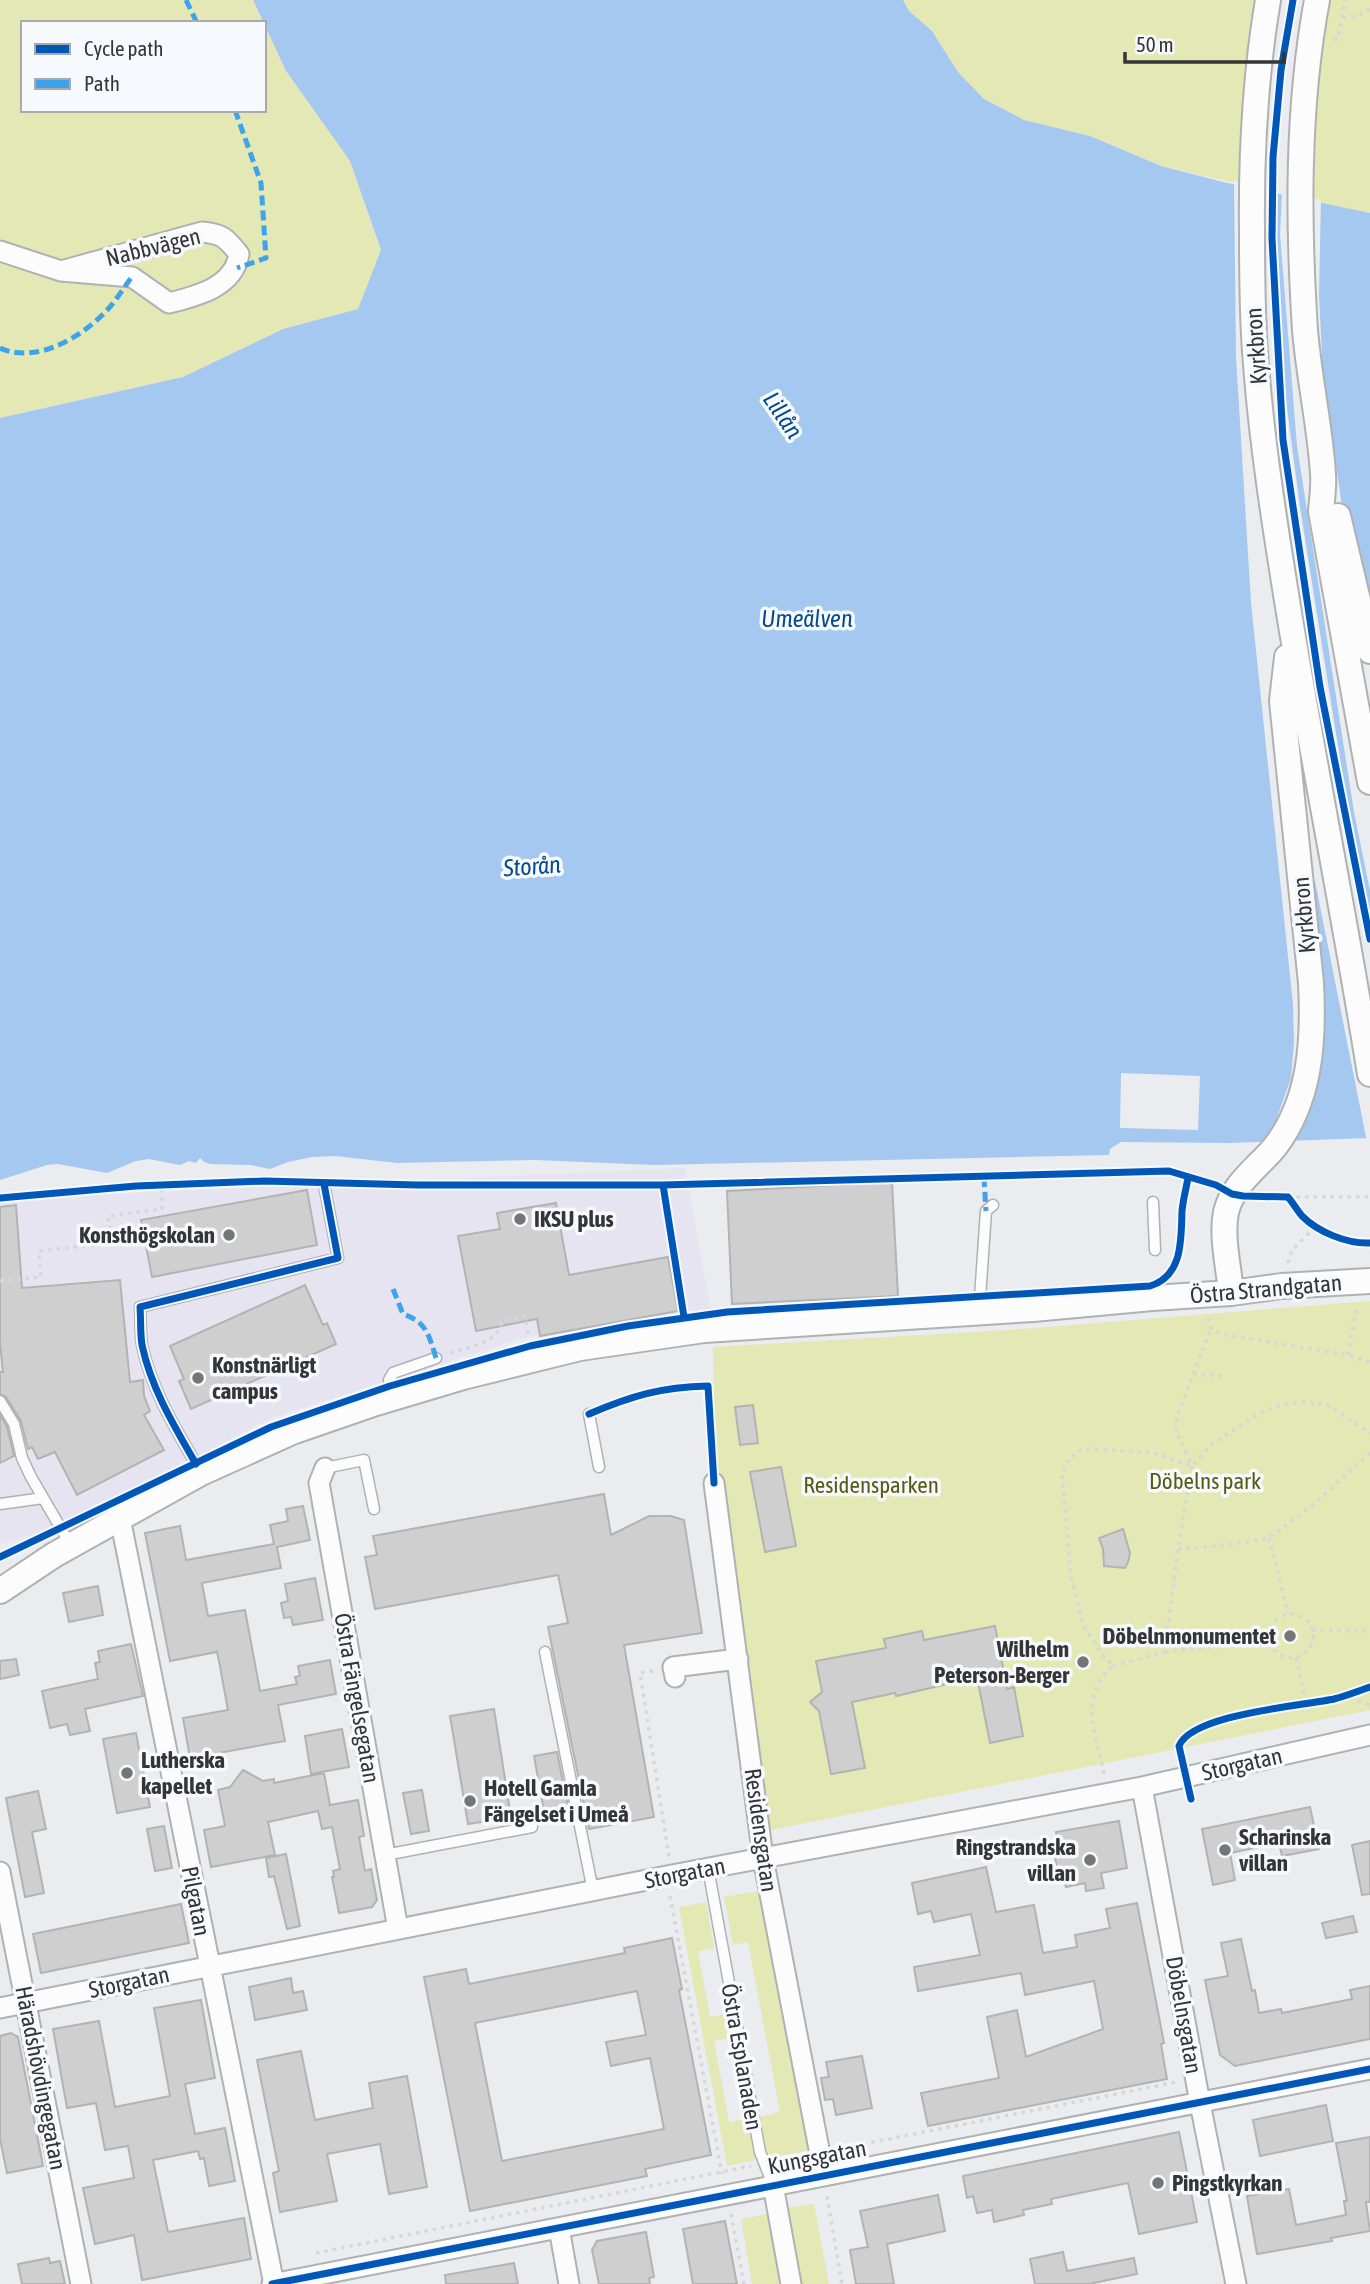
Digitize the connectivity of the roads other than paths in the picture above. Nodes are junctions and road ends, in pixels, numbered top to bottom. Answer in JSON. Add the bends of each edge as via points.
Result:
{"nodes":[{"id":1,"x":1268,"y":0,"type":"edge"},
{"id":2,"x":1317,"y":0,"type":"edge"},
{"id":3,"x":0,"y":251,"type":"edge"},
{"id":4,"x":61,"y":271,"type":"junction"},
{"id":5,"x":1324,"y":476,"type":"junction"},
{"id":6,"x":1290,"y":625,"type":"junction"},
{"id":7,"x":1370,"y":651,"type":"edge"},
{"id":8,"x":1370,"y":782,"type":"edge"},
{"id":9,"x":1370,"y":1074,"type":"edge"},
{"id":10,"x":324,"y":1184,"type":"dead end"},
{"id":11,"x":1153,"y":1202,"type":"dead end"},
{"id":12,"x":993,"y":1205,"type":"dead end"},
{"id":13,"x":1155,"y":1250,"type":"dead end"},
{"id":14,"x":1365,"y":1287,"type":"edge"},
{"id":15,"x":1231,"y":1293,"type":"junction"},
{"id":16,"x":979,"y":1312,"type":"junction"},
{"id":17,"x":436,"y":1358,"type":"road end"},
{"id":18,"x":394,"y":1397,"type":"junction"},
{"id":19,"x":0,"y":1401,"type":"edge"},
{"id":20,"x":589,"y":1415,"type":"dead end"},
{"id":21,"x":195,"y":1464,"type":"dead end"},
{"id":22,"x":325,"y":1468,"type":"joint"},
{"id":23,"x":599,"y":1468,"type":"dead end"},
{"id":24,"x":714,"y":1483,"type":"dead end"},
{"id":25,"x":43,"y":1498,"type":"junction"},
{"id":26,"x":0,"y":1504,"type":"edge"},
{"id":27,"x":374,"y":1509,"type":"dead end"},
{"id":28,"x":120,"y":1518,"type":"junction"},
{"id":29,"x":72,"y":1546,"type":"junction"},
{"id":30,"x":0,"y":1591,"type":"edge"},
{"id":31,"x":545,"y":1652,"type":"dead end"},
{"id":32,"x":738,"y":1659,"type":"junction"},
{"id":33,"x":674,"y":1672,"type":"road end"},
{"id":34,"x":1370,"y":1735,"type":"edge"},
{"id":35,"x":1142,"y":1787,"type":"junction"},
{"id":36,"x":532,"y":1827,"type":"dead end"},
{"id":37,"x":385,"y":1855,"type":"junction"},
{"id":38,"x":763,"y":1858,"type":"junction"},
{"id":39,"x":708,"y":1868,"type":"junction"},
{"id":40,"x":0,"y":1871,"type":"edge"},
{"id":41,"x":593,"y":1891,"type":"junction"},
{"id":42,"x":398,"y":1929,"type":"junction"},
{"id":43,"x":209,"y":1966,"type":"junction"},
{"id":44,"x":27,"y":2003,"type":"junction"},
{"id":45,"x":0,"y":2008,"type":"edge"},
{"id":46,"x":1370,"y":2069,"type":"edge"},
{"id":47,"x":1200,"y":2103,"type":"junction"},
{"id":48,"x":824,"y":2175,"type":"junction"},
{"id":49,"x":773,"y":2185,"type":"junction"},
{"id":50,"x":559,"y":2228,"type":"junction"},
{"id":51,"x":81,"y":2284,"type":"edge"},
{"id":52,"x":273,"y":2284,"type":"edge"},
{"id":53,"x":569,"y":2284,"type":"edge"},
{"id":54,"x":791,"y":2284,"type":"edge"},
{"id":55,"x":1236,"y":2284,"type":"edge"}],
"edges":[{"from":1,"to":6,"type":"street","name":"Kyrkbron","via":[[1254,114],[1252,286],[1256,365]]},
{"from":2,"to":5,"type":"street","via":[[1302,121],[1301,199],[1305,331]]},
{"from":3,"to":4,"type":"street","name":"Nabbvägen"},
{"from":4,"to":4,"type":"street","name":"Nabbvägen","via":[[132,277],[169,303],[198,296],[222,283],[237,268],[239,254],[219,234],[202,232]]},
{"from":5,"to":7,"type":"street"},
{"from":5,"to":8,"type":"street","via":[[1321,511]]},
{"from":6,"to":9,"type":"street","name":"Kyrkbron"},
{"from":6,"to":15,"type":"street","name":"Kyrkbron","via":[[1282,701],[1311,983],[1311,1052],[1304,1088],[1287,1127],[1232,1194],[1226,1214]]},
{"from":10,"to":21,"type":"lane","via":[[338,1258],[140,1307],[148,1366],[165,1410]]},
{"from":11,"to":13,"type":"lane"},
{"from":12,"to":16,"type":"lane","via":[[986,1210]]},
{"from":14,"to":15,"type":"street","name":"Östra Strandgatan","via":[[1282,1286]]},
{"from":15,"to":16,"type":"street","name":"Östra Strandgatan"},
{"from":16,"to":18,"type":"street","name":"Östra Strandgatan","via":[[704,1329],[580,1348]]},
{"from":17,"to":18,"type":"lane","via":[[393,1373],[389,1380]]},
{"from":18,"to":28,"type":"street","name":"Östra Strandgatan","via":[[292,1432],[201,1473]]},
{"from":19,"to":25,"type":"lane"},
{"from":20,"to":23,"type":"lane"},
{"from":22,"to":27,"type":"lane","via":[[364,1460]]},
{"from":22,"to":37,"type":"street","name":"Östra Fängelsegatan","via":[[319,1483]]},
{"from":24,"to":32,"type":"street","name":"Residensgatan"},
{"from":25,"to":26,"type":"lane"},
{"from":25,"to":29,"type":"lane"},
{"from":28,"to":29,"type":"street","name":"Östra Strandgatan"},
{"from":28,"to":43,"type":"street","name":"Pilgatan"},
{"from":29,"to":30,"type":"street","name":"Östra Strandgatan"},
{"from":31,"to":41,"type":"lane"},
{"from":32,"to":33,"type":"street"},
{"from":32,"to":38,"type":"street","name":"Residensgatan"},
{"from":34,"to":35,"type":"street","name":"Storgatan"},
{"from":35,"to":38,"type":"street","name":"Storgatan"},
{"from":35,"to":47,"type":"street","name":"Döbelnsgatan"},
{"from":36,"to":37,"type":"lane"},
{"from":37,"to":42,"type":"street","name":"Östra Fängelsegatan"},
{"from":38,"to":39,"type":"street","name":"Storgatan"},
{"from":38,"to":48,"type":"street","name":"Residensgatan"},
{"from":39,"to":41,"type":"street","name":"Storgatan"},
{"from":39,"to":49,"type":"lane","name":"Östra Esplanaden","via":[[760,2152]]},
{"from":40,"to":44,"type":"street","name":"Häradshövdingegatan"},
{"from":41,"to":42,"type":"street","name":"Storgatan"},
{"from":42,"to":43,"type":"street","name":"Storgatan"},
{"from":43,"to":44,"type":"street","name":"Storgatan"},
{"from":43,"to":52,"type":"street","name":"Pilgatan"},
{"from":44,"to":45,"type":"street","name":"Storgatan"},
{"from":44,"to":51,"type":"street","name":"Häradshövdingegatan"},
{"from":46,"to":47,"type":"street","name":"Kungsgatan"},
{"from":47,"to":48,"type":"street","name":"Kungsgatan"},
{"from":47,"to":55,"type":"street","name":"Döbelnsgatan"},
{"from":48,"to":49,"type":"street","name":"Kungsgatan"},
{"from":49,"to":50,"type":"street","name":"Kungsgatan"},
{"from":49,"to":54,"type":"street","name":"Östra Esplanaden"},
{"from":50,"to":52,"type":"street","name":"Kungsgatan"},
{"from":50,"to":53,"type":"street"}]}
